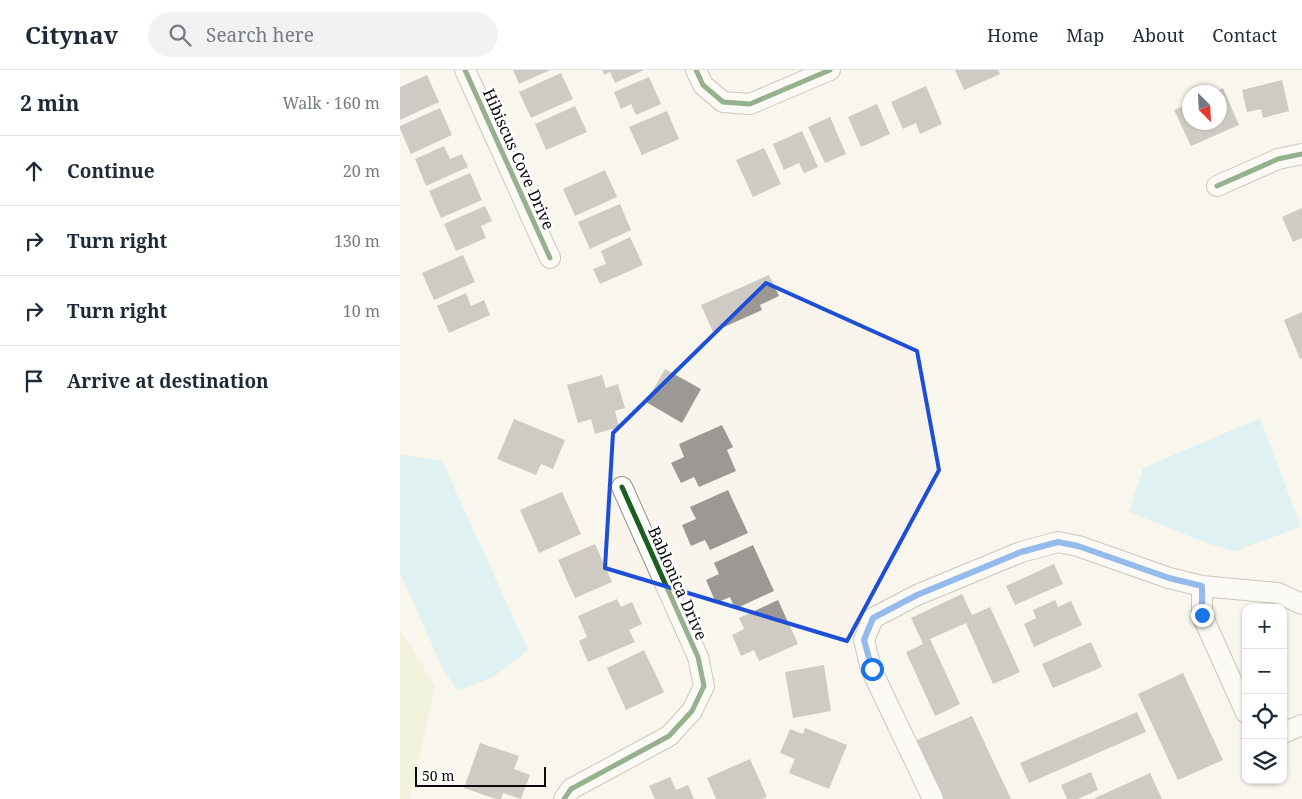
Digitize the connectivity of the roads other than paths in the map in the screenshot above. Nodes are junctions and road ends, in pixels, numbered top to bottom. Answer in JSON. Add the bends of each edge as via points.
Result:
{"nodes":[{"id":1,"x":464,"y":70,"type":"edge"},
{"id":2,"x":696,"y":70,"type":"edge"},
{"id":3,"x":830,"y":70,"type":"edge"},
{"id":4,"x":1302,"y":154,"type":"edge"},
{"id":5,"x":1218,"y":186,"type":"dead end"},
{"id":6,"x":550,"y":258,"type":"dead end"},
{"id":7,"x":622,"y":487,"type":"dead end"},
{"id":8,"x":1202,"y":586,"type":"junction"},
{"id":9,"x":1302,"y":604,"type":"edge"},
{"id":10,"x":1242,"y":704,"type":"edge"},
{"id":11,"x":1302,"y":725,"type":"edge"},
{"id":12,"x":1287,"y":731,"type":"edge"},
{"id":13,"x":564,"y":799,"type":"edge"},
{"id":14,"x":933,"y":799,"type":"edge"}],
"edges":[{"from":1,"to":6,"type":"street","name":"Hibiscus Cove Drive"},
{"from":2,"to":3,"type":"street","via":[[703,85],[723,102],[750,104]]},
{"from":4,"to":5,"type":"street","via":[[1278,159]]},
{"from":7,"to":13,"type":"street","name":"Bablonica Drive","via":[[698,657],[704,686],[692,711],[669,736],[571,789]]},
{"from":8,"to":9,"type":"street","via":[[1278,593]]},
{"from":8,"to":10,"type":"street","via":[[1202,615]]},
{"from":8,"to":14,"type":"street","via":[[1058,542],[1021,552],[917,595],[873,618],[864,640],[872,669]]},
{"from":11,"to":12,"type":"street"}]}
